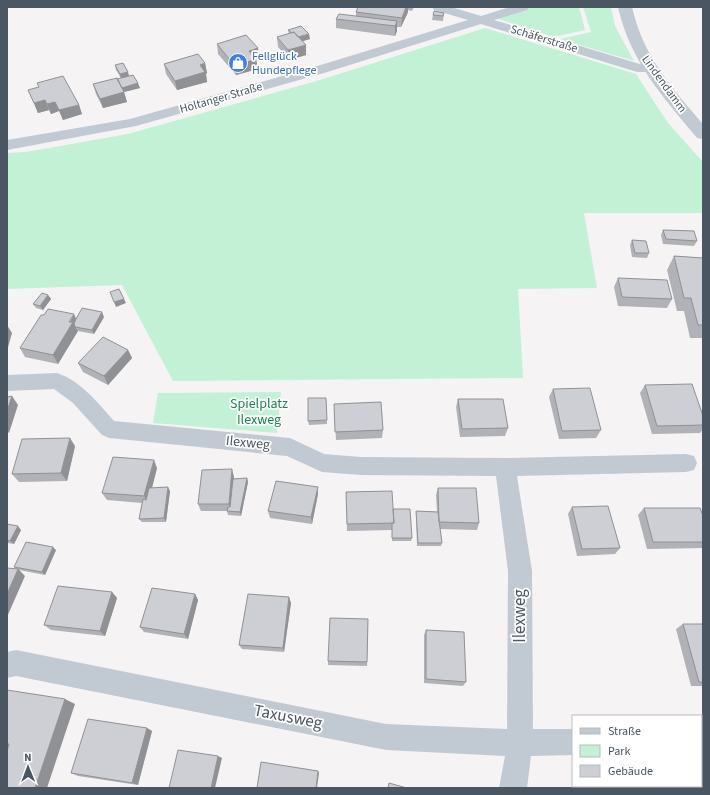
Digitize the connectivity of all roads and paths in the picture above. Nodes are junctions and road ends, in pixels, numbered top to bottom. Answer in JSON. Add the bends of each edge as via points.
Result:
{"nodes":[{"id":1,"x":438,"y":7,"type":"edge"},
{"id":2,"x":523,"y":7,"type":"edge"},
{"id":3,"x":625,"y":7,"type":"edge"},
{"id":4,"x":484,"y":20,"type":"junction"},
{"id":5,"x":650,"y":69,"type":"junction"},
{"id":6,"x":703,"y":134,"type":"edge"},
{"id":7,"x":7,"y":145,"type":"edge"},
{"id":8,"x":7,"y":383,"type":"edge"},
{"id":9,"x":686,"y":463,"type":"dead end"},
{"id":10,"x":505,"y":466,"type":"junction"},
{"id":11,"x":7,"y":665,"type":"edge"},
{"id":12,"x":572,"y":742,"type":"edge"},
{"id":13,"x":520,"y":743,"type":"junction"},
{"id":14,"x":513,"y":788,"type":"edge"}],
"edges":[{"from":1,"to":4,"type":"street","name":"Schäferstraße"},
{"from":2,"to":4,"type":"street","name":"Holtanger Straße"},
{"from":3,"to":5,"type":"street","name":"Lindendamm","via":[[634,38]]},
{"from":4,"to":5,"type":"street","name":"Schäferstraße","via":[[642,69]]},
{"from":4,"to":7,"type":"street","name":"Holtanger Straße","via":[[131,123]]},
{"from":5,"to":6,"type":"street","name":"Lindendamm"},
{"from":8,"to":10,"type":"street","name":"Ilexweg","via":[[57,381],[80,397],[110,428],[290,447],[322,463],[361,466]]},
{"from":9,"to":10,"type":"street","name":"Ilexweg"},
{"from":10,"to":13,"type":"street","name":"Ilexweg","via":[[520,571]]},
{"from":11,"to":13,"type":"street","name":"Taxusweg","via":[[16,663],[386,737]]},
{"from":12,"to":13,"type":"street","name":"Taxusweg"},
{"from":13,"to":14,"type":"street","name":"Ilexweg"}]}
